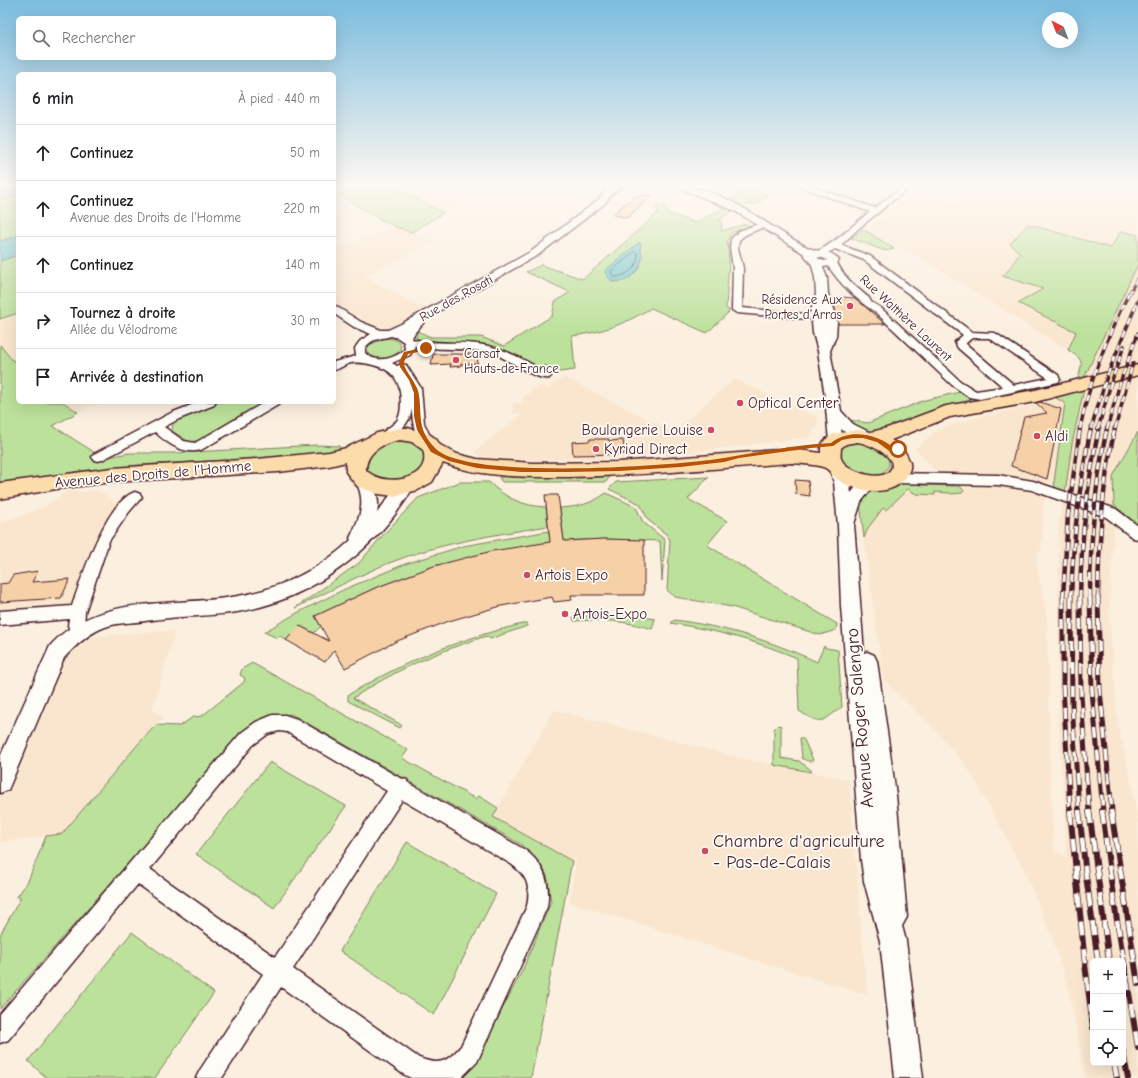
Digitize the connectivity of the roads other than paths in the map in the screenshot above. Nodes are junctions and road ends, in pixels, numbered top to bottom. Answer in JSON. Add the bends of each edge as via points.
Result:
{"nodes":[{"id":1,"x":557,"y":236,"type":"edge"},
{"id":2,"x":564,"y":236,"type":"edge"},
{"id":3,"x":738,"y":236,"type":"edge"},
{"id":4,"x":783,"y":236,"type":"edge"},
{"id":5,"x":845,"y":236,"type":"edge"},
{"id":6,"x":835,"y":246,"type":"junction"},
{"id":7,"x":815,"y":255,"type":"junction"},
{"id":8,"x":832,"y":261,"type":"junction"},
{"id":9,"x":821,"y":278,"type":"junction"},
{"id":10,"x":822,"y":294,"type":"junction"},
{"id":11,"x":336,"y":310,"type":"edge"},
{"id":12,"x":818,"y":318,"type":"junction"},
{"id":13,"x":350,"y":321,"type":"junction"},
{"id":14,"x":386,"y":334,"type":"junction"},
{"id":15,"x":970,"y":335,"type":"junction"},
{"id":16,"x":408,"y":341,"type":"junction"},
{"id":17,"x":362,"y":345,"type":"junction"},
{"id":18,"x":438,"y":347,"type":"junction"},
{"id":19,"x":824,"y":351,"type":"junction"},
{"id":20,"x":405,"y":354,"type":"junction"},
{"id":21,"x":336,"y":356,"type":"edge"},
{"id":22,"x":367,"y":360,"type":"junction"},
{"id":23,"x":380,"y":362,"type":"junction"},
{"id":24,"x":336,"y":366,"type":"edge"},
{"id":25,"x":1138,"y":370,"type":"edge"},
{"id":26,"x":545,"y":376,"type":"dead end"},
{"id":27,"x":1012,"y":389,"type":"junction"},
{"id":28,"x":205,"y":404,"type":"edge"},
{"id":29,"x":271,"y":404,"type":"edge"},
{"id":30,"x":834,"y":412,"type":"junction"},
{"id":31,"x":924,"y":420,"type":"junction"},
{"id":32,"x":155,"y":426,"type":"junction"},
{"id":33,"x":386,"y":436,"type":"junction"},
{"id":34,"x":868,"y":437,"type":"junction"},
{"id":35,"x":834,"y":443,"type":"junction"},
{"id":36,"x":366,"y":446,"type":"junction"},
{"id":37,"x":430,"y":446,"type":"junction"},
{"id":38,"x":98,"y":457,"type":"dead end"},
{"id":39,"x":724,"y":460,"type":"junction"},
{"id":40,"x":283,"y":464,"type":"junction"},
{"id":41,"x":897,"y":465,"type":"junction"},
{"id":42,"x":835,"y":466,"type":"junction"},
{"id":43,"x":490,"y":468,"type":"junction"},
{"id":44,"x":360,"y":478,"type":"junction"},
{"id":45,"x":413,"y":483,"type":"junction"},
{"id":46,"x":868,"y":483,"type":"junction"},
{"id":47,"x":0,"y":491,"type":"edge"},
{"id":48,"x":135,"y":497,"type":"dead end"},
{"id":49,"x":846,"y":526,"type":"junction"},
{"id":50,"x":1138,"y":534,"type":"edge"},
{"id":51,"x":348,"y":553,"type":"junction"},
{"id":52,"x":0,"y":618,"type":"edge"},
{"id":53,"x":77,"y":622,"type":"junction"},
{"id":54,"x":0,"y":782,"type":"edge"},
{"id":55,"x":400,"y":787,"type":"junction"},
{"id":56,"x":136,"y":871,"type":"junction"},
{"id":57,"x":278,"y":972,"type":"junction"},
{"id":58,"x":0,"y":1032,"type":"edge"},
{"id":59,"x":208,"y":1078,"type":"edge"},
{"id":60,"x":909,"y":1078,"type":"edge"}],
"edges":[{"from":1,"to":14,"type":"street","name":"Rue des Rosati","via":[[535,254]]},
{"from":2,"to":16,"type":"street","name":"Rue des Rosati","via":[[541,255],[415,324],[409,331]]},
{"from":3,"to":12,"type":"street","via":[[735,239],[734,248],[738,268],[737,310]]},
{"from":4,"to":7,"type":"street"},
{"from":5,"to":6,"type":"street"},
{"from":6,"to":7,"type":"street"},
{"from":6,"to":8,"type":"street"},
{"from":6,"to":15,"type":"street","via":[[866,258]]},
{"from":7,"to":8,"type":"street","via":[[823,264]]},
{"from":7,"to":9,"type":"street"},
{"from":8,"to":9,"type":"street"},
{"from":8,"to":27,"type":"street","name":"Rue Walthère Laurent","via":[[837,273],[867,303],[878,310],[966,391],[977,395]]},
{"from":9,"to":10,"type":"street"},
{"from":10,"to":12,"type":"street","via":[[817,308]]},
{"from":10,"to":19,"type":"street","via":[[832,327]]},
{"from":11,"to":13,"type":"street"},
{"from":12,"to":19,"type":"street"},
{"from":13,"to":14,"type":"street","via":[[371,331]]},
{"from":13,"to":17,"type":"street","via":[[361,334]]},
{"from":14,"to":16,"type":"street","via":[[399,335]]},
{"from":14,"to":17,"type":"street","name":"Rue des Rosati","via":[[372,337]]},
{"from":15,"to":27,"type":"street","via":[[960,342],[962,346]]},
{"from":15,"to":27,"type":"street","via":[[994,336],[1054,377],[1054,380]]},
{"from":16,"to":18,"type":"street"},
{"from":16,"to":20,"type":"street","name":"Rue des Rosati","via":[[409,349]]},
{"from":17,"to":21,"type":"street","name":"Rue des Rosati"},
{"from":17,"to":22,"type":"street","via":[[360,353]]},
{"from":18,"to":20,"type":"street"},
{"from":18,"to":26,"type":"street","via":[[490,349]]},
{"from":19,"to":30,"type":"street"},
{"from":20,"to":23,"type":"street","via":[[393,360]]},
{"from":20,"to":37,"type":"street","name":"Rue des Rosati","via":[[401,364],[415,388],[418,424]]},
{"from":22,"to":23,"type":"street"},
{"from":22,"to":24,"type":"street","via":[[347,360]]},
{"from":23,"to":33,"type":"street","via":[[398,372],[406,400],[402,421]]},
{"from":25,"to":31,"type":"main road","via":[[1035,396],[952,411]]},
{"from":28,"to":32,"type":"street"},
{"from":29,"to":32,"type":"street","via":[[192,448],[184,447]]},
{"from":30,"to":34,"type":"street","via":[[848,427]]},
{"from":30,"to":35,"type":"street"},
{"from":31,"to":34,"type":"main road","via":[[892,433]]},
{"from":31,"to":41,"type":"main road","via":[[902,440]]},
{"from":32,"to":38,"type":"street"},
{"from":33,"to":36,"type":"main road"},
{"from":33,"to":37,"type":"main road","via":[[408,434],[419,437]]},
{"from":34,"to":35,"type":"main road","via":[[850,436]]},
{"from":34,"to":41,"type":"main road","via":[[888,446]]},
{"from":35,"to":39,"type":"main road"},
{"from":35,"to":42,"type":"main road","via":[[830,453]]},
{"from":36,"to":40,"type":"main road","via":[[339,457]]},
{"from":36,"to":44,"type":"main road","via":[[355,466]]},
{"from":37,"to":43,"type":"main road","via":[[458,461]]},
{"from":37,"to":45,"type":"main road","via":[[435,457],[434,464],[430,471]]},
{"from":39,"to":42,"type":"main road","via":[[798,456],[814,458]]},
{"from":39,"to":43,"type":"main road","via":[[619,469]]},
{"from":40,"to":44,"type":"main road","via":[[331,468]]},
{"from":40,"to":47,"type":"main road","name":"Avenue des Droits de l'Homme","via":[[72,479]]},
{"from":41,"to":46,"type":"main road","via":[[883,482]]},
{"from":41,"to":50,"type":"street","via":[[945,479],[998,480],[1045,489],[1110,513]]},
{"from":42,"to":46,"type":"main road","via":[[852,478]]},
{"from":42,"to":49,"type":"street","name":"Avenue Roger Salengro","via":[[841,477]]},
{"from":43,"to":45,"type":"main road","via":[[450,471]]},
{"from":44,"to":45,"type":"main road","via":[[374,487],[384,489]]},
{"from":44,"to":51,"type":"street","via":[[369,491],[369,509],[361,533]]},
{"from":45,"to":51,"type":"street"},
{"from":46,"to":49,"type":"street","name":"Avenue Roger Salengro","via":[[852,504]]},
{"from":48,"to":53,"type":"street","via":[[124,508],[103,540]]},
{"from":49,"to":60,"type":"street","name":"Avenue Roger Salengro","via":[[850,611],[873,860],[893,941]]},
{"from":51,"to":53,"type":"street","via":[[328,569],[308,580],[261,598],[225,605]]},
{"from":52,"to":53,"type":"street"},
{"from":53,"to":54,"type":"street","via":[[57,652]]},
{"from":55,"to":56,"type":"street","via":[[291,725],[282,722],[267,725],[247,739]]},
{"from":55,"to":57,"type":"street"},
{"from":55,"to":57,"type":"street","via":[[521,859],[531,868],[538,883],[537,907],[469,1054],[447,1075],[439,1077],[419,1071]]},
{"from":56,"to":57,"type":"street"},
{"from":56,"to":58,"type":"street"},
{"from":57,"to":59,"type":"street"}]}
